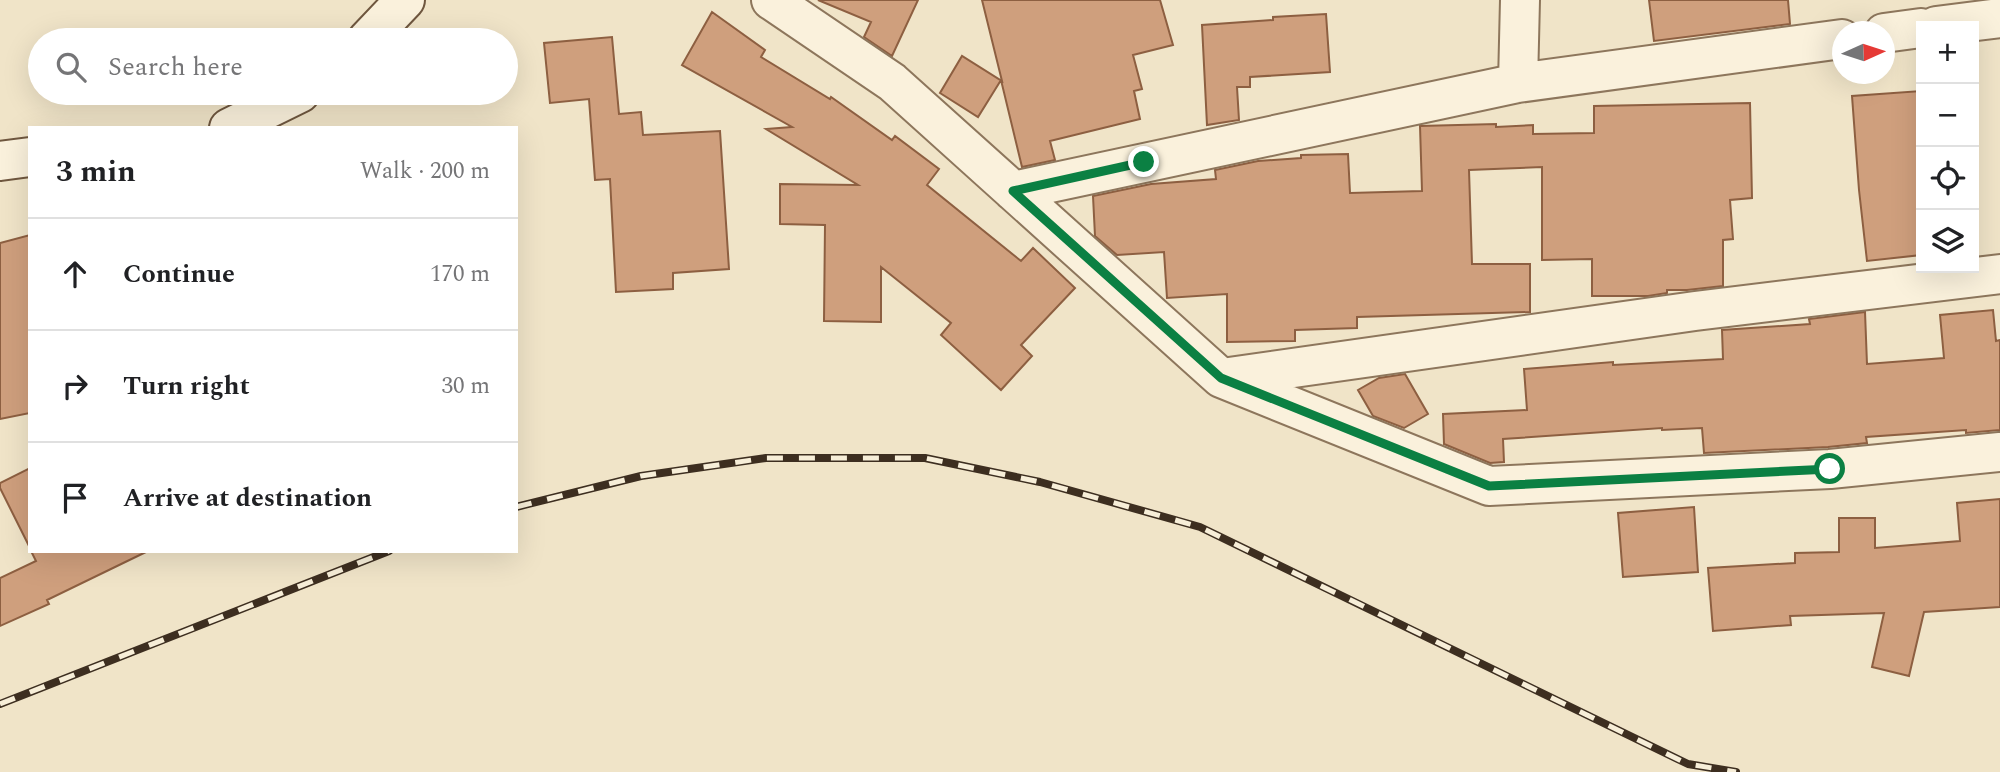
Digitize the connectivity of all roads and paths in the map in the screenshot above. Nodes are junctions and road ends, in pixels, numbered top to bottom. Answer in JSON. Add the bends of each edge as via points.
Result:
{"nodes":[{"id":1,"x":405,"y":0,"type":"edge"},
{"id":2,"x":771,"y":0,"type":"edge"},
{"id":3,"x":1520,"y":0,"type":"edge"},
{"id":4,"x":2000,"y":18,"type":"edge"},
{"id":5,"x":1976,"y":21,"type":"edge"},
{"id":6,"x":378,"y":28,"type":"edge"},
{"id":7,"x":1916,"y":29,"type":"edge"},
{"id":8,"x":1895,"y":32,"type":"edge"},
{"id":9,"x":1832,"y":40,"type":"edge"},
{"id":10,"x":1518,"y":83,"type":"junction"},
{"id":11,"x":276,"y":105,"type":"edge"},
{"id":12,"x":233,"y":126,"type":"edge"},
{"id":13,"x":28,"y":157,"type":"edge"},
{"id":14,"x":0,"y":161,"type":"edge"},
{"id":15,"x":1013,"y":191,"type":"junction"},
{"id":16,"x":2000,"y":274,"type":"edge"},
{"id":17,"x":1221,"y":378,"type":"junction"},
{"id":18,"x":2000,"y":452,"type":"edge"}],
"edges":[{"from":1,"to":6,"type":"street"},
{"from":2,"to":15,"type":"street","via":[[892,82]]},
{"from":3,"to":10,"type":"street"},
{"from":4,"to":5,"type":"street"},
{"from":7,"to":8,"type":"street"},
{"from":9,"to":10,"type":"street"},
{"from":10,"to":15,"type":"street"},
{"from":11,"to":12,"type":"street"},
{"from":13,"to":14,"type":"street"},
{"from":15,"to":17,"type":"street"},
{"from":16,"to":17,"type":"street","via":[[1695,311]]},
{"from":17,"to":18,"type":"street","via":[[1489,486],[1830,469]]}]}
